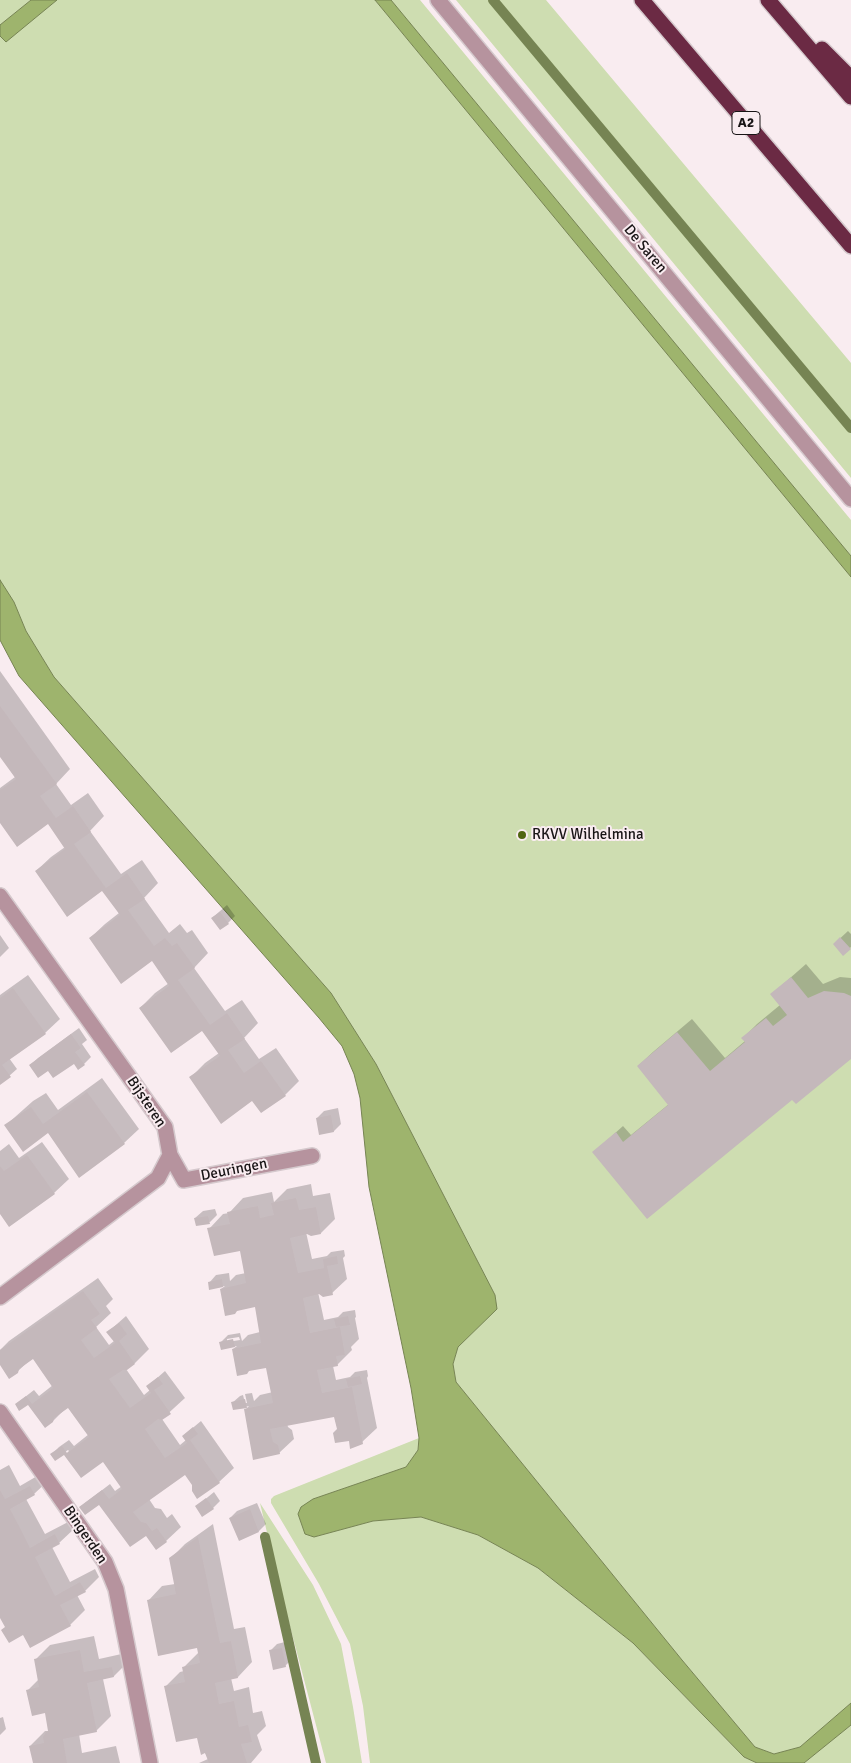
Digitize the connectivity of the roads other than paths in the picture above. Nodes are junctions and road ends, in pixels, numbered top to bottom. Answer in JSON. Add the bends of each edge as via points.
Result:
{"nodes":[{"id":1,"x":438,"y":0,"type":"edge"},
{"id":2,"x":642,"y":0,"type":"edge"},
{"id":3,"x":768,"y":0,"type":"edge"},
{"id":4,"x":772,"y":0,"type":"edge"},
{"id":5,"x":851,"y":78,"type":"edge"},
{"id":6,"x":851,"y":97,"type":"edge"},
{"id":7,"x":851,"y":246,"type":"edge"},
{"id":8,"x":851,"y":499,"type":"edge"},
{"id":9,"x":0,"y":896,"type":"edge"},
{"id":10,"x":170,"y":1155,"type":"junction"},
{"id":11,"x":312,"y":1156,"type":"dead end"},
{"id":12,"x":0,"y":1297,"type":"edge"},
{"id":13,"x":0,"y":1412,"type":"edge"},
{"id":14,"x":150,"y":1763,"type":"edge"}],
"edges":[{"from":1,"to":8,"type":"street","name":"De Saren"},
{"from":2,"to":7,"type":"highway","number":"A2"},
{"from":3,"to":6,"type":"highway"},
{"from":4,"to":5,"type":"highway"},
{"from":9,"to":10,"type":"street","name":"Bijsteren","via":[[165,1128]]},
{"from":10,"to":11,"type":"street","name":"Deuringen","via":[[184,1180]]},
{"from":10,"to":12,"type":"street","via":[[158,1178]]},
{"from":13,"to":14,"type":"street","name":"Bingerden","via":[[105,1562],[116,1589]]}]}
